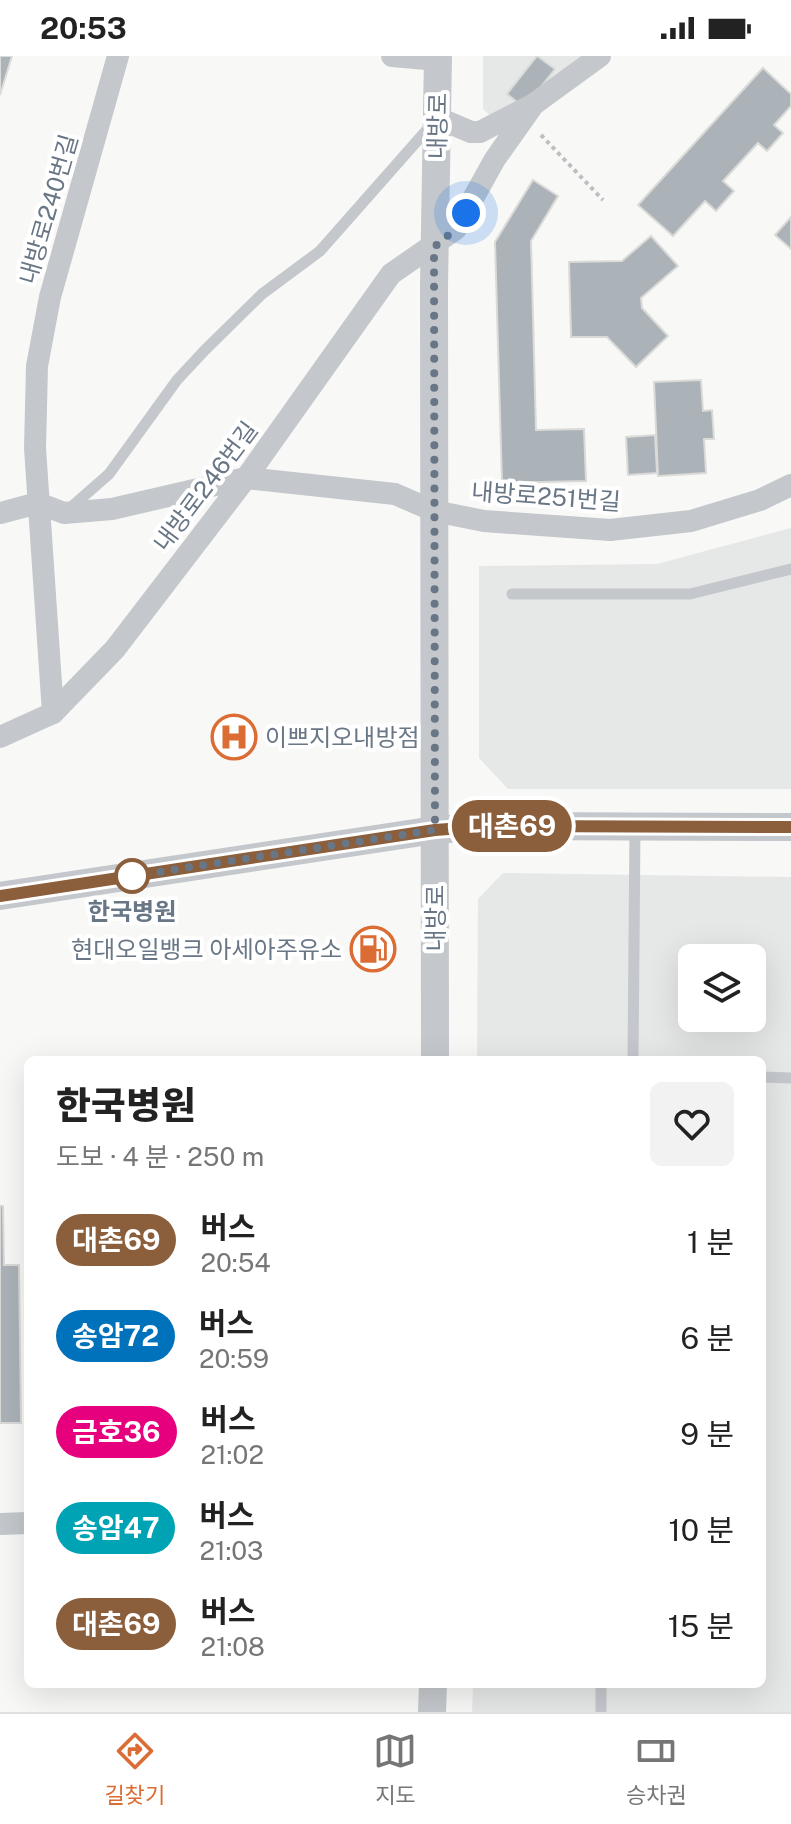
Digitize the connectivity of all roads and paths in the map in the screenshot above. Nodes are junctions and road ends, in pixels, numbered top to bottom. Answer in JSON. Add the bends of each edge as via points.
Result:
{"nodes":[{"id":1,"x":118,"y":56,"type":"edge"},
{"id":2,"x":392,"y":56,"type":"edge"},
{"id":3,"x":600,"y":56,"type":"edge"},
{"id":4,"x":438,"y":58,"type":"edge"},
{"id":5,"x":534,"y":104,"type":"junction"},
{"id":6,"x":438,"y":118,"type":"junction"},
{"id":7,"x":603,"y":200,"type":"dead end"},
{"id":8,"x":434,"y":247,"type":"junction"},
{"id":9,"x":246,"y":478,"type":"junction"},
{"id":10,"x":791,"y":485,"type":"edge"},
{"id":11,"x":38,"y":503,"type":"junction"},
{"id":12,"x":434,"y":511,"type":"junction"},
{"id":13,"x":0,"y":513,"type":"edge"},
{"id":14,"x":64,"y":513,"type":"junction"},
{"id":15,"x":791,"y":569,"type":"edge"},
{"id":16,"x":512,"y":594,"type":"dead end"},
{"id":17,"x":53,"y":713,"type":"junction"},
{"id":18,"x":0,"y":737,"type":"edge"},
{"id":19,"x":635,"y":826,"type":"junction"},
{"id":20,"x":791,"y":827,"type":"edge"},
{"id":21,"x":435,"y":830,"type":"junction"},
{"id":22,"x":0,"y":896,"type":"edge"},
{"id":23,"x":435,"y":1056,"type":"edge"},
{"id":24,"x":633,"y":1056,"type":"edge"},
{"id":25,"x":766,"y":1077,"type":"edge"},
{"id":26,"x":791,"y":1078,"type":"edge"},
{"id":27,"x":24,"y":1523,"type":"edge"},
{"id":28,"x":0,"y":1524,"type":"edge"},
{"id":29,"x":433,"y":1688,"type":"edge"},
{"id":30,"x":601,"y":1688,"type":"edge"},
{"id":31,"x":432,"y":1712,"type":"edge"},
{"id":32,"x":601,"y":1712,"type":"edge"}],
"edges":[{"from":1,"to":11,"type":"street","name":"내방로240번길","via":[[40,343],[34,410]]},
{"from":2,"to":4,"type":"street"},
{"from":3,"to":5,"type":"street"},
{"from":4,"to":6,"type":"street","name":"내방로"},
{"from":5,"to":6,"type":"street","via":[[480,132]]},
{"from":5,"to":7,"type":"path","via":[[540,134]]},
{"from":5,"to":8,"type":"street","name":"내방로246번길","via":[[456,229]]},
{"from":6,"to":8,"type":"street","name":"내방로"},
{"from":6,"to":14,"type":"lane","via":[[320,251],[262,294],[205,350],[109,474]]},
{"from":8,"to":9,"type":"street","name":"내방로246번길","via":[[391,274]]},
{"from":8,"to":12,"type":"street","name":"내방로"},
{"from":9,"to":12,"type":"street","name":"내방로251번길","via":[[395,494]]},
{"from":9,"to":14,"type":"street","name":"내방로251번길","via":[[112,509]]},
{"from":9,"to":17,"type":"street","name":"내방로246번길","via":[[115,649]]},
{"from":10,"to":12,"type":"street","name":"내방로251번길","via":[[691,521],[610,530],[484,521]]},
{"from":11,"to":13,"type":"street"},
{"from":11,"to":14,"type":"street"},
{"from":11,"to":17,"type":"street","name":"내방로240번길"},
{"from":12,"to":21,"type":"street","name":"내방로"},
{"from":15,"to":16,"type":"lane","via":[[690,594]]},
{"from":17,"to":18,"type":"street","name":"내방로246번길"},
{"from":19,"to":20,"type":"street"},
{"from":19,"to":21,"type":"street"},
{"from":19,"to":24,"type":"lane"},
{"from":21,"to":22,"type":"street"},
{"from":21,"to":23,"type":"street","name":"내방로"},
{"from":25,"to":26,"type":"lane"},
{"from":27,"to":28,"type":"street"},
{"from":29,"to":31,"type":"street"},
{"from":30,"to":32,"type":"lane"}]}
